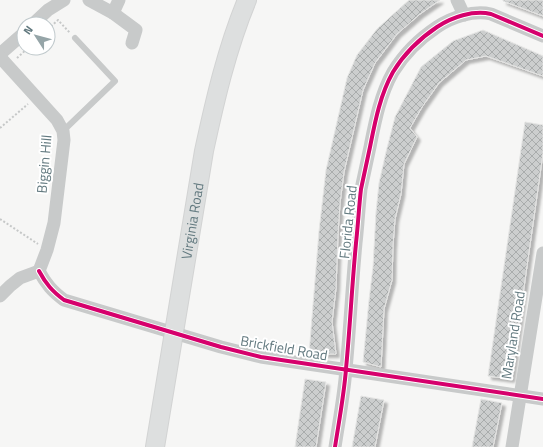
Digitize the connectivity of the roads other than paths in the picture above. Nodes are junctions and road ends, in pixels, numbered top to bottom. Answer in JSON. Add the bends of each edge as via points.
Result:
{"nodes":[{"id":1,"x":64,"y":0,"type":"edge"},
{"id":2,"x":89,"y":0,"type":"edge"},
{"id":3,"x":118,"y":0,"type":"edge"},
{"id":4,"x":247,"y":0,"type":"edge"},
{"id":5,"x":457,"y":0,"type":"edge"},
{"id":6,"x":113,"y":13,"type":"junction"},
{"id":7,"x":464,"y":15,"type":"junction"},
{"id":8,"x":42,"y":16,"type":"edge"},
{"id":9,"x":543,"y":36,"type":"edge"},
{"id":10,"x":75,"y":38,"type":"road end"},
{"id":11,"x":16,"y":42,"type":"edge"},
{"id":12,"x":132,"y":43,"type":"dead end"},
{"id":13,"x":3,"y":59,"type":"edge"},
{"id":14,"x":63,"y":130,"type":"junction"},
{"id":15,"x":543,"y":252,"type":"edge"},
{"id":16,"x":39,"y":271,"type":"junction"},
{"id":17,"x":0,"y":296,"type":"edge"},
{"id":18,"x":174,"y":333,"type":"junction"},
{"id":19,"x":346,"y":370,"type":"junction"},
{"id":20,"x":520,"y":396,"type":"junction"},
{"id":21,"x":543,"y":399,"type":"edge"},
{"id":22,"x":155,"y":447,"type":"edge"},
{"id":23,"x":335,"y":447,"type":"edge"},
{"id":24,"x":512,"y":447,"type":"edge"}],
"edges":[{"from":1,"to":8,"type":"street"},
{"from":2,"to":6,"type":"street"},
{"from":3,"to":6,"type":"street"},
{"from":4,"to":18,"type":"street","name":"Virginia Road","via":[[224,65],[213,107]]},
{"from":5,"to":7,"type":"street"},
{"from":6,"to":12,"type":"street","via":[[136,30]]},
{"from":7,"to":9,"type":"street","name":"Florida Road","via":[[491,14]]},
{"from":7,"to":19,"type":"street","name":"Florida Road","via":[[441,24],[412,47],[398,63],[378,109],[362,188]]},
{"from":10,"to":14,"type":"lane","via":[[115,81]]},
{"from":11,"to":13,"type":"street"},
{"from":13,"to":14,"type":"street","name":"Biggin Hill"},
{"from":14,"to":16,"type":"street","name":"Biggin Hill","via":[[54,224]]},
{"from":15,"to":20,"type":"street","name":"Maryland Road"},
{"from":16,"to":17,"type":"street","via":[[20,278]]},
{"from":16,"to":18,"type":"street","name":"Brickfield Road","via":[[46,283],[64,300]]},
{"from":18,"to":19,"type":"street","name":"Brickfield Road","via":[[261,357]]},
{"from":18,"to":22,"type":"street","name":"Virginia Road"},
{"from":19,"to":20,"type":"street","name":"Brickfield Road"},
{"from":19,"to":23,"type":"street","name":"Florida Road"},
{"from":20,"to":21,"type":"street","name":"Brickfield Road"},
{"from":20,"to":24,"type":"street","name":"Maryland Road"}]}
